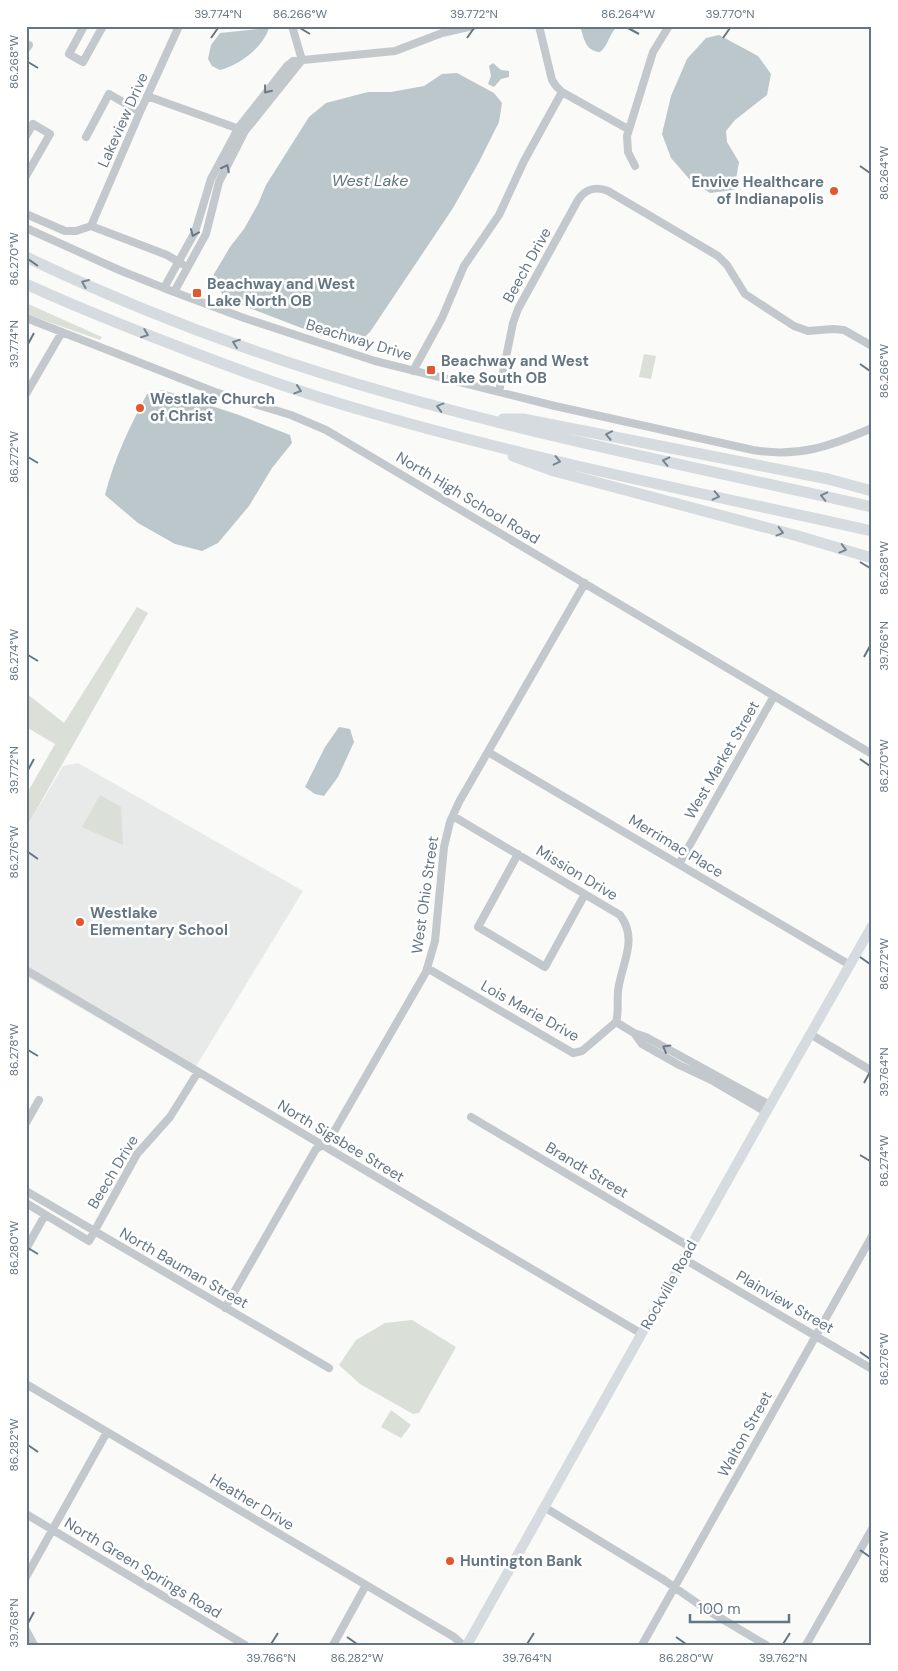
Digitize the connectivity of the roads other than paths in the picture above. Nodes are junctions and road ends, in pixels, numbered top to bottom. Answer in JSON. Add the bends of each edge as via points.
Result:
{"nodes":[{"id":1,"x":84,"y":26,"type":"edge"},
{"id":2,"x":103,"y":26,"type":"edge"},
{"id":3,"x":292,"y":26,"type":"edge"},
{"id":4,"x":473,"y":26,"type":"edge"},
{"id":5,"x":539,"y":26,"type":"edge"},
{"id":6,"x":668,"y":26,"type":"edge"},
{"id":7,"x":178,"y":27,"type":"edge"},
{"id":8,"x":442,"y":30,"type":"edge"},
{"id":9,"x":26,"y":44,"type":"edge"},
{"id":10,"x":26,"y":49,"type":"edge"},
{"id":11,"x":302,"y":60,"type":"junction"},
{"id":12,"x":562,"y":92,"type":"junction"},
{"id":13,"x":147,"y":96,"type":"junction"},
{"id":14,"x":140,"y":112,"type":"junction"},
{"id":15,"x":628,"y":129,"type":"junction"},
{"id":16,"x":242,"y":130,"type":"junction"},
{"id":17,"x":26,"y":136,"type":"edge"},
{"id":18,"x":86,"y":136,"type":"dead end"},
{"id":19,"x":635,"y":166,"type":"dead end"},
{"id":20,"x":26,"y":176,"type":"edge"},
{"id":21,"x":26,"y":214,"type":"edge"},
{"id":22,"x":92,"y":226,"type":"junction"},
{"id":23,"x":26,"y":228,"type":"edge"},
{"id":24,"x":26,"y":257,"type":"edge"},
{"id":25,"x":179,"y":262,"type":"junction"},
{"id":26,"x":188,"y":267,"type":"junction"},
{"id":27,"x":26,"y":284,"type":"edge"},
{"id":28,"x":164,"y":288,"type":"junction"},
{"id":29,"x":26,"y":290,"type":"edge"},
{"id":30,"x":174,"y":292,"type":"junction"},
{"id":31,"x":100,"y":316,"type":"junction"},
{"id":32,"x":26,"y":318,"type":"edge"},
{"id":33,"x":62,"y":332,"type":"junction"},
{"id":34,"x":872,"y":346,"type":"edge"},
{"id":35,"x":413,"y":370,"type":"junction"},
{"id":36,"x":499,"y":392,"type":"junction"},
{"id":37,"x":26,"y":394,"type":"edge"},
{"id":38,"x":487,"y":420,"type":"junction"},
{"id":39,"x":872,"y":428,"type":"edge"},
{"id":40,"x":459,"y":437,"type":"junction"},
{"id":41,"x":828,"y":479,"type":"junction"},
{"id":42,"x":872,"y":483,"type":"edge"},
{"id":43,"x":872,"y":491,"type":"edge"},
{"id":44,"x":872,"y":507,"type":"edge"},
{"id":45,"x":872,"y":531,"type":"edge"},
{"id":46,"x":872,"y":558,"type":"edge"},
{"id":47,"x":585,"y":583,"type":"junction"},
{"id":48,"x":774,"y":696,"type":"junction"},
{"id":49,"x":488,"y":752,"type":"junction"},
{"id":50,"x":872,"y":754,"type":"edge"},
{"id":51,"x":453,"y":816,"type":"junction"},
{"id":52,"x":518,"y":854,"type":"junction"},
{"id":53,"x":679,"y":864,"type":"junction"},
{"id":54,"x":585,"y":894,"type":"junction"},
{"id":55,"x":872,"y":926,"type":"edge"},
{"id":56,"x":850,"y":965,"type":"junction"},
{"id":57,"x":427,"y":968,"type":"junction"},
{"id":58,"x":26,"y":970,"type":"edge"},
{"id":59,"x":616,"y":1022,"type":"junction"},
{"id":60,"x":810,"y":1034,"type":"junction"},
{"id":61,"x":872,"y":1071,"type":"edge"},
{"id":62,"x":198,"y":1072,"type":"junction"},
{"id":63,"x":39,"y":1100,"type":"dead end"},
{"id":64,"x":768,"y":1109,"type":"junction"},
{"id":65,"x":471,"y":1117,"type":"dead end"},
{"id":66,"x":26,"y":1123,"type":"edge"},
{"id":67,"x":322,"y":1146,"type":"junction"},
{"id":68,"x":26,"y":1192,"type":"edge"},
{"id":69,"x":26,"y":1203,"type":"edge"},
{"id":70,"x":45,"y":1215,"type":"junction"},
{"id":71,"x":94,"y":1232,"type":"junction"},
{"id":72,"x":872,"y":1236,"type":"edge"},
{"id":73,"x":690,"y":1247,"type":"junction"},
{"id":74,"x":26,"y":1249,"type":"edge"},
{"id":75,"x":684,"y":1258,"type":"junction"},
{"id":76,"x":225,"y":1308,"type":"junction"},
{"id":77,"x":642,"y":1334,"type":"junction"},
{"id":78,"x":816,"y":1336,"type":"junction"},
{"id":79,"x":329,"y":1368,"type":"dead end"},
{"id":80,"x":872,"y":1369,"type":"edge"},
{"id":81,"x":26,"y":1384,"type":"edge"},
{"id":82,"x":107,"y":1432,"type":"junction"},
{"id":83,"x":544,"y":1507,"type":"junction"},
{"id":84,"x":26,"y":1514,"type":"edge"},
{"id":85,"x":872,"y":1528,"type":"edge"},
{"id":86,"x":52,"y":1530,"type":"junction"},
{"id":87,"x":26,"y":1577,"type":"edge"},
{"id":88,"x":366,"y":1585,"type":"junction"},
{"id":89,"x":674,"y":1587,"type":"junction"},
{"id":90,"x":26,"y":1630,"type":"edge"},
{"id":91,"x":34,"y":1645,"type":"edge"},
{"id":92,"x":245,"y":1645,"type":"edge"},
{"id":93,"x":333,"y":1645,"type":"edge"},
{"id":94,"x":465,"y":1645,"type":"edge"},
{"id":95,"x":642,"y":1645,"type":"edge"},
{"id":96,"x":766,"y":1645,"type":"edge"},
{"id":97,"x":806,"y":1645,"type":"edge"}],
"edges":[{"from":1,"to":2,"type":"street","via":[[68,54],[83,62]]},
{"from":3,"to":11,"type":"street"},
{"from":4,"to":8,"type":"street"},
{"from":5,"to":12,"type":"street","via":[[553,81]]},
{"from":6,"to":15,"type":"street","via":[[653,52]]},
{"from":7,"to":13,"type":"street","name":"Lakeview Drive"},
{"from":8,"to":11,"type":"street","via":[[395,51]]},
{"from":9,"to":10,"type":"street","via":[[29,45]]},
{"from":11,"to":16,"type":"street"},
{"from":12,"to":15,"type":"street"},
{"from":12,"to":35,"type":"street","via":[[499,215],[464,266],[442,318]]},
{"from":13,"to":14,"type":"street","name":"Lakeview Drive"},
{"from":13,"to":16,"type":"street"},
{"from":14,"to":18,"type":"street","via":[[109,94]]},
{"from":14,"to":22,"type":"street","name":"Lakeview Drive"},
{"from":15,"to":19,"type":"street","via":[[626,145]]},
{"from":16,"to":25,"type":"street","one_way":true,"via":[[212,179],[196,227]]},
{"from":26,"to":16,"type":"street","one_way":true,"via":[[208,230],[219,182]]},
{"from":17,"to":20,"type":"street","via":[[33,124],[50,134]]},
{"from":21,"to":22,"type":"street","via":[[65,231]]},
{"from":22,"to":25,"type":"street"},
{"from":23,"to":28,"type":"street","name":"Beachway Drive"},
{"from":38,"to":24,"type":"highway","one_way":true,"via":[[348,382],[248,348],[153,312]]},
{"from":25,"to":26,"type":"street"},
{"from":25,"to":28,"type":"street"},
{"from":26,"to":30,"type":"street"},
{"from":27,"to":31,"type":"highway"},
{"from":28,"to":30,"type":"street","name":"Beachway Drive"},
{"from":29,"to":31,"type":"highway"},
{"from":30,"to":35,"type":"street","name":"Beachway Drive","via":[[347,352]]},
{"from":31,"to":40,"type":"highway","one_way":true,"via":[[267,380]]},
{"from":32,"to":33,"type":"street","name":"North High School Road"},
{"from":33,"to":37,"type":"street"},
{"from":33,"to":47,"type":"street","name":"North High School Road","via":[[214,392],[317,426]]},
{"from":34,"to":36,"type":"street","name":"Beech Drive","via":[[844,330],[813,331],[796,327],[745,294],[718,256],[608,191],[590,189],[578,200],[518,309]]},
{"from":35,"to":36,"type":"street","name":"Beachway Drive"},
{"from":36,"to":39,"type":"street","name":"Beachway Drive","via":[[771,452],[823,448]]},
{"from":41,"to":38,"type":"highway","one_way":true,"via":[[524,419]]},
{"from":44,"to":38,"type":"highway","one_way":true},
{"from":40,"to":45,"type":"highway","one_way":true},
{"from":40,"to":46,"type":"highway","one_way":true,"via":[[554,471]]},
{"from":41,"to":42,"type":"highway"},
{"from":41,"to":43,"type":"highway"},
{"from":47,"to":48,"type":"street","name":"North High School Road"},
{"from":47,"to":49,"type":"street","name":"West Ohio Street"},
{"from":48,"to":50,"type":"street","name":"North High School Road"},
{"from":48,"to":53,"type":"street","name":"West Market Street"},
{"from":49,"to":51,"type":"street","name":"West Ohio Street"},
{"from":49,"to":53,"type":"street","name":"Merrimac Place"},
{"from":51,"to":52,"type":"street","name":"Mission Drive"},
{"from":51,"to":57,"type":"street","name":"West Ohio Street","via":[[444,847],[435,941]]},
{"from":52,"to":54,"type":"street","name":"Mission Drive"},
{"from":52,"to":54,"type":"street","via":[[478,927],[545,967]]},
{"from":53,"to":56,"type":"street","name":"Merrimac Place"},
{"from":54,"to":59,"type":"street","name":"Mission Drive","via":[[620,915],[629,932],[630,944],[619,983]]},
{"from":55,"to":56,"type":"main road","name":"Rockville Road"},
{"from":56,"to":60,"type":"main road","name":"Rockville Road"},
{"from":57,"to":59,"type":"street","name":"Lois Marie Drive","via":[[574,1053],[582,1051]]},
{"from":57,"to":67,"type":"street","name":"West Ohio Street","via":[[328,1142]]},
{"from":58,"to":62,"type":"street","name":"North Sigsbee Street"},
{"from":59,"to":64,"type":"street","via":[[634,1033],[642,1044]]},
{"from":60,"to":61,"type":"street"},
{"from":60,"to":64,"type":"main road","name":"Rockville Road"},
{"from":62,"to":67,"type":"street","name":"North Sigsbee Street"},
{"from":62,"to":71,"type":"street","name":"Beech Drive","via":[[170,1117],[137,1154]]},
{"from":63,"to":66,"type":"street"},
{"from":64,"to":73,"type":"main road","name":"Rockville Road"},
{"from":65,"to":73,"type":"street","name":"Brandt Street"},
{"from":67,"to":76,"type":"street","name":"West Ohio Street","via":[[316,1149]]},
{"from":67,"to":77,"type":"street","name":"North Sigsbee Street"},
{"from":68,"to":71,"type":"street","name":"North Bauman Street"},
{"from":69,"to":70,"type":"street"},
{"from":70,"to":71,"type":"street","name":"Beech Drive","via":[[89,1241]]},
{"from":70,"to":74,"type":"street"},
{"from":71,"to":76,"type":"street","name":"North Bauman Street"},
{"from":72,"to":78,"type":"street","name":"Walton Street"},
{"from":73,"to":75,"type":"main road","name":"Rockville Road"},
{"from":75,"to":77,"type":"main road","name":"Rockville Road"},
{"from":75,"to":78,"type":"street","name":"Plainview Street"},
{"from":76,"to":79,"type":"street","name":"North Bauman Street"},
{"from":77,"to":83,"type":"main road","name":"Rockville Road"},
{"from":78,"to":80,"type":"street","name":"Plainview Street"},
{"from":78,"to":89,"type":"street","name":"Walton Street"},
{"from":81,"to":82,"type":"street","name":"Heather Drive"},
{"from":82,"to":86,"type":"street"},
{"from":82,"to":88,"type":"street","name":"Heather Drive"},
{"from":83,"to":89,"type":"street"},
{"from":83,"to":94,"type":"main road","name":"Rockville Road"},
{"from":84,"to":86,"type":"street","name":"North Green Springs Road"},
{"from":85,"to":97,"type":"street"},
{"from":86,"to":87,"type":"street"},
{"from":86,"to":92,"type":"street","name":"North Green Springs Road"},
{"from":88,"to":93,"type":"street"},
{"from":88,"to":94,"type":"street","name":"Heather Drive"},
{"from":89,"to":95,"type":"street","name":"Walton Street"},
{"from":89,"to":96,"type":"street"},
{"from":90,"to":91,"type":"street"}]}
